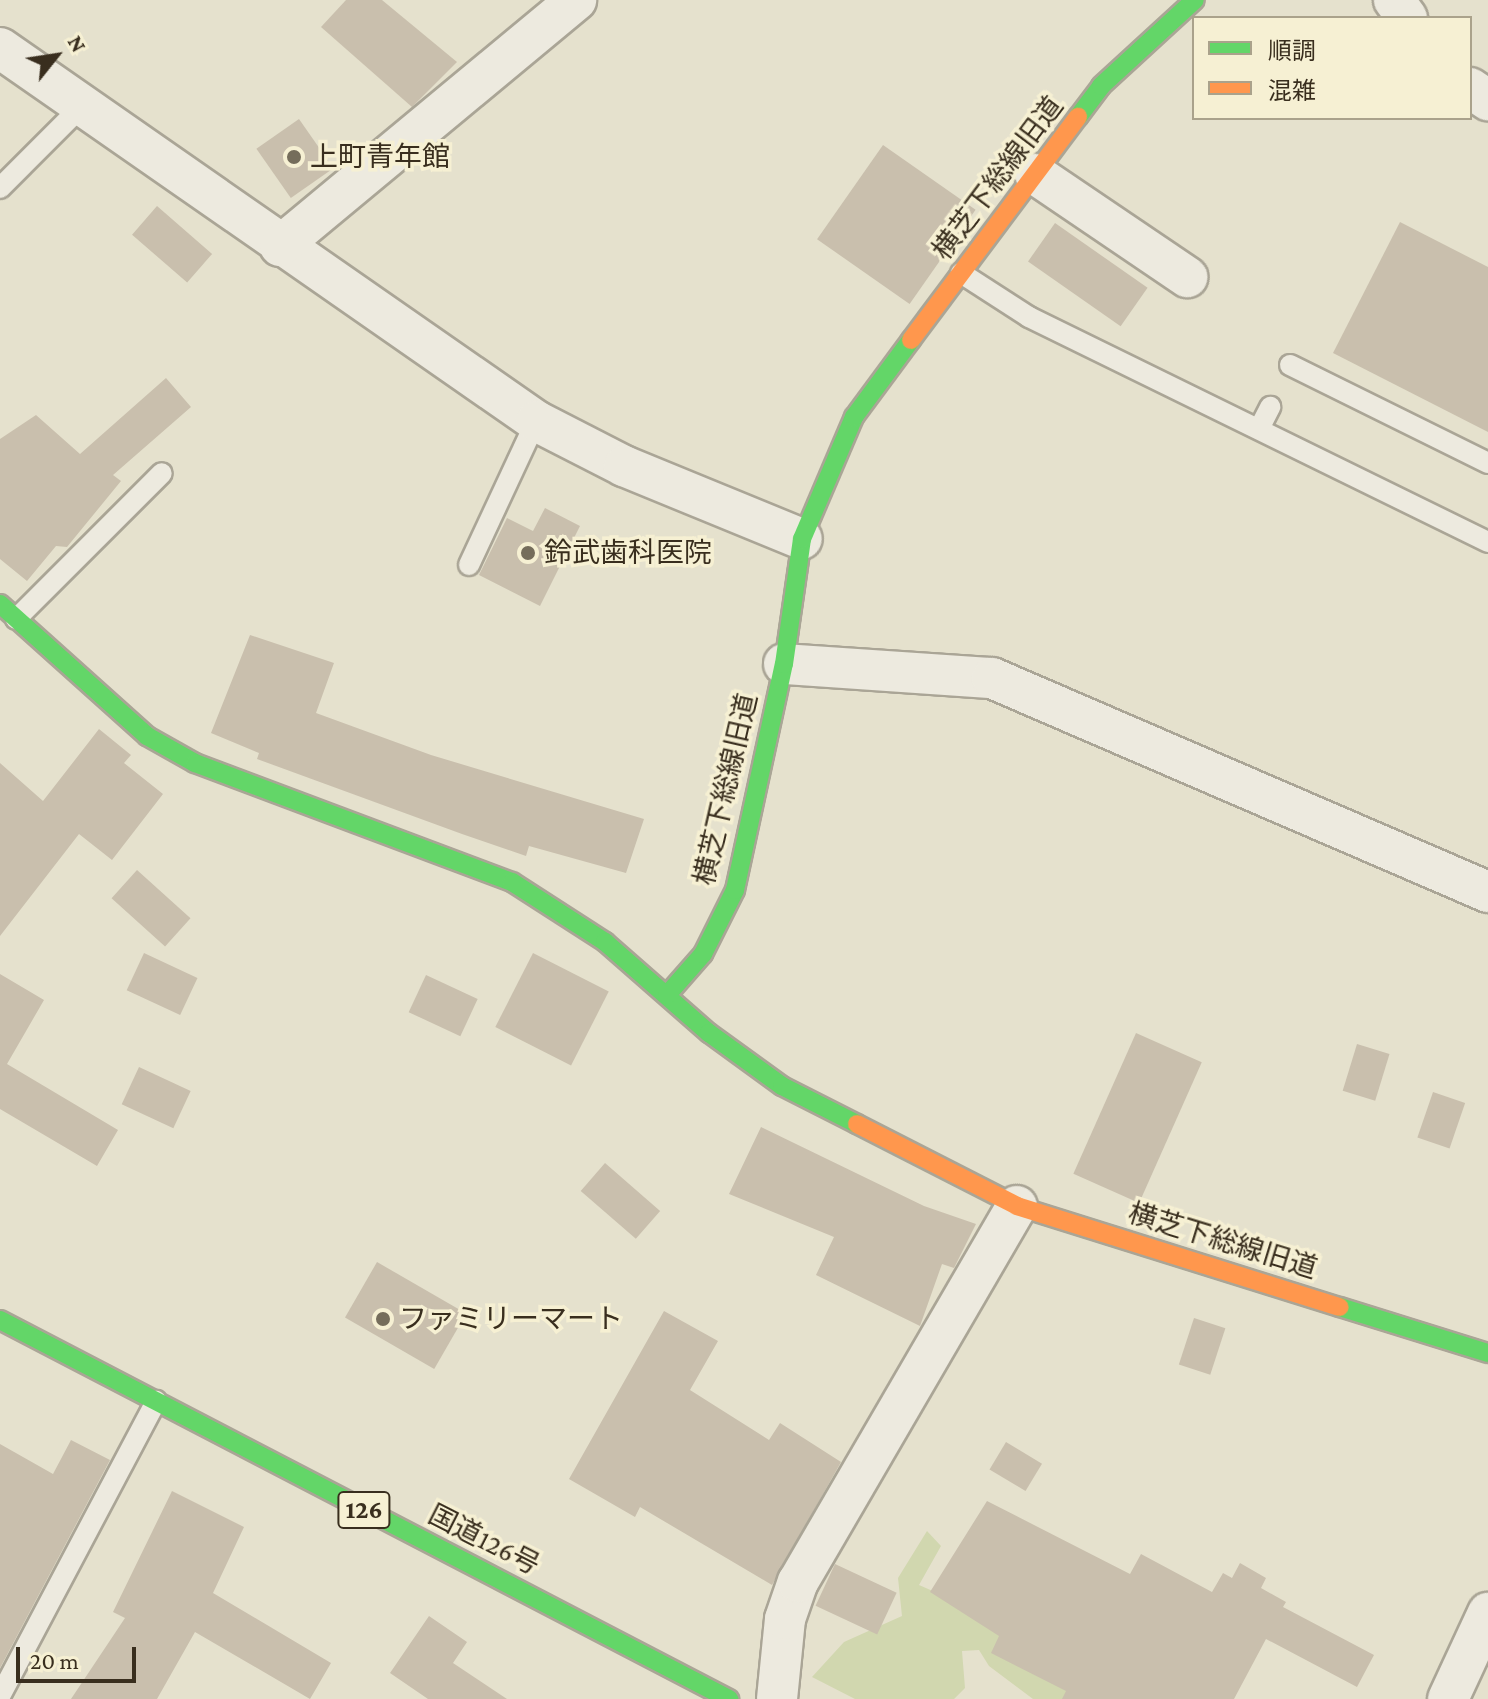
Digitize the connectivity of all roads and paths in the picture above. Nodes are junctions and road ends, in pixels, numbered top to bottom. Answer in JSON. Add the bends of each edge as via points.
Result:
{"nodes":[{"id":1,"x":576,"y":0,"type":"edge"},
{"id":2,"x":1195,"y":0,"type":"edge"},
{"id":3,"x":0,"y":48,"type":"edge"},
{"id":4,"x":82,"y":106,"type":"junction"},
{"id":5,"x":1035,"y":174,"type":"junction"},
{"id":6,"x":0,"y":188,"type":"edge"},
{"id":7,"x":280,"y":246,"type":"junction"},
{"id":8,"x":961,"y":273,"type":"junction"},
{"id":9,"x":1187,"y":277,"type":"dead end"},
{"id":10,"x":1290,"y":365,"type":"dead end"},
{"id":11,"x":1270,"y":407,"type":"dead end"},
{"id":12,"x":536,"y":421,"type":"junction"},
{"id":13,"x":1259,"y":429,"type":"junction"},
{"id":14,"x":1488,"y":463,"type":"edge"},
{"id":15,"x":162,"y":473,"type":"dead end"},
{"id":16,"x":802,"y":539,"type":"junction"},
{"id":17,"x":1488,"y":542,"type":"edge"},
{"id":18,"x":469,"y":565,"type":"dead end"},
{"id":19,"x":0,"y":604,"type":"edge"},
{"id":20,"x":16,"y":619,"type":"junction"},
{"id":21,"x":784,"y":664,"type":"junction"},
{"id":22,"x":1488,"y":892,"type":"edge"},
{"id":23,"x":667,"y":995,"type":"junction"},
{"id":24,"x":1017,"y":1206,"type":"junction"},
{"id":25,"x":0,"y":1320,"type":"edge"},
{"id":26,"x":1488,"y":1353,"type":"edge"},
{"id":27,"x":156,"y":1401,"type":"junction"},
{"id":28,"x":1488,"y":1613,"type":"edge"},
{"id":29,"x":0,"y":1696,"type":"edge"},
{"id":30,"x":729,"y":1699,"type":"edge"},
{"id":31,"x":777,"y":1699,"type":"edge"},
{"id":32,"x":1448,"y":1699,"type":"edge"}],
"edges":[{"from":1,"to":7,"type":"street"},
{"from":2,"to":5,"type":"main road","name":"横芝下総線旧道","via":[[1101,86]]},
{"from":3,"to":4,"type":"street"},
{"from":4,"to":6,"type":"lane"},
{"from":4,"to":7,"type":"street"},
{"from":5,"to":8,"type":"main road","name":"横芝下総線旧道"},
{"from":5,"to":9,"type":"street"},
{"from":7,"to":12,"type":"street"},
{"from":8,"to":13,"type":"lane","via":[[1029,317]]},
{"from":8,"to":16,"type":"main road","name":"横芝下総線旧道","via":[[854,417]]},
{"from":10,"to":14,"type":"lane"},
{"from":11,"to":13,"type":"lane"},
{"from":12,"to":16,"type":"street","via":[[624,466]]},
{"from":12,"to":18,"type":"lane"},
{"from":13,"to":17,"type":"lane"},
{"from":15,"to":20,"type":"lane"},
{"from":16,"to":21,"type":"main road","name":"横芝下総線旧道"},
{"from":19,"to":20,"type":"main road"},
{"from":20,"to":23,"type":"main road","via":[[102,700],[159,743],[195,763],[512,882],[605,942]]},
{"from":21,"to":22,"type":"street","via":[[992,678]]},
{"from":21,"to":23,"type":"main road","name":"横芝下総線旧道","via":[[735,890],[703,954]]},
{"from":23,"to":24,"type":"main road","name":"横芝下総線旧道","via":[[782,1086]]},
{"from":24,"to":26,"type":"main road","name":"横芝下総線旧道"},
{"from":24,"to":31,"type":"street","via":[[798,1582],[785,1619]]},
{"from":25,"to":27,"type":"main road","name":"国道126号","number":"126"},
{"from":27,"to":29,"type":"lane"},
{"from":27,"to":30,"type":"main road","name":"国道126号","number":"126"},
{"from":28,"to":32,"type":"street"}]}
